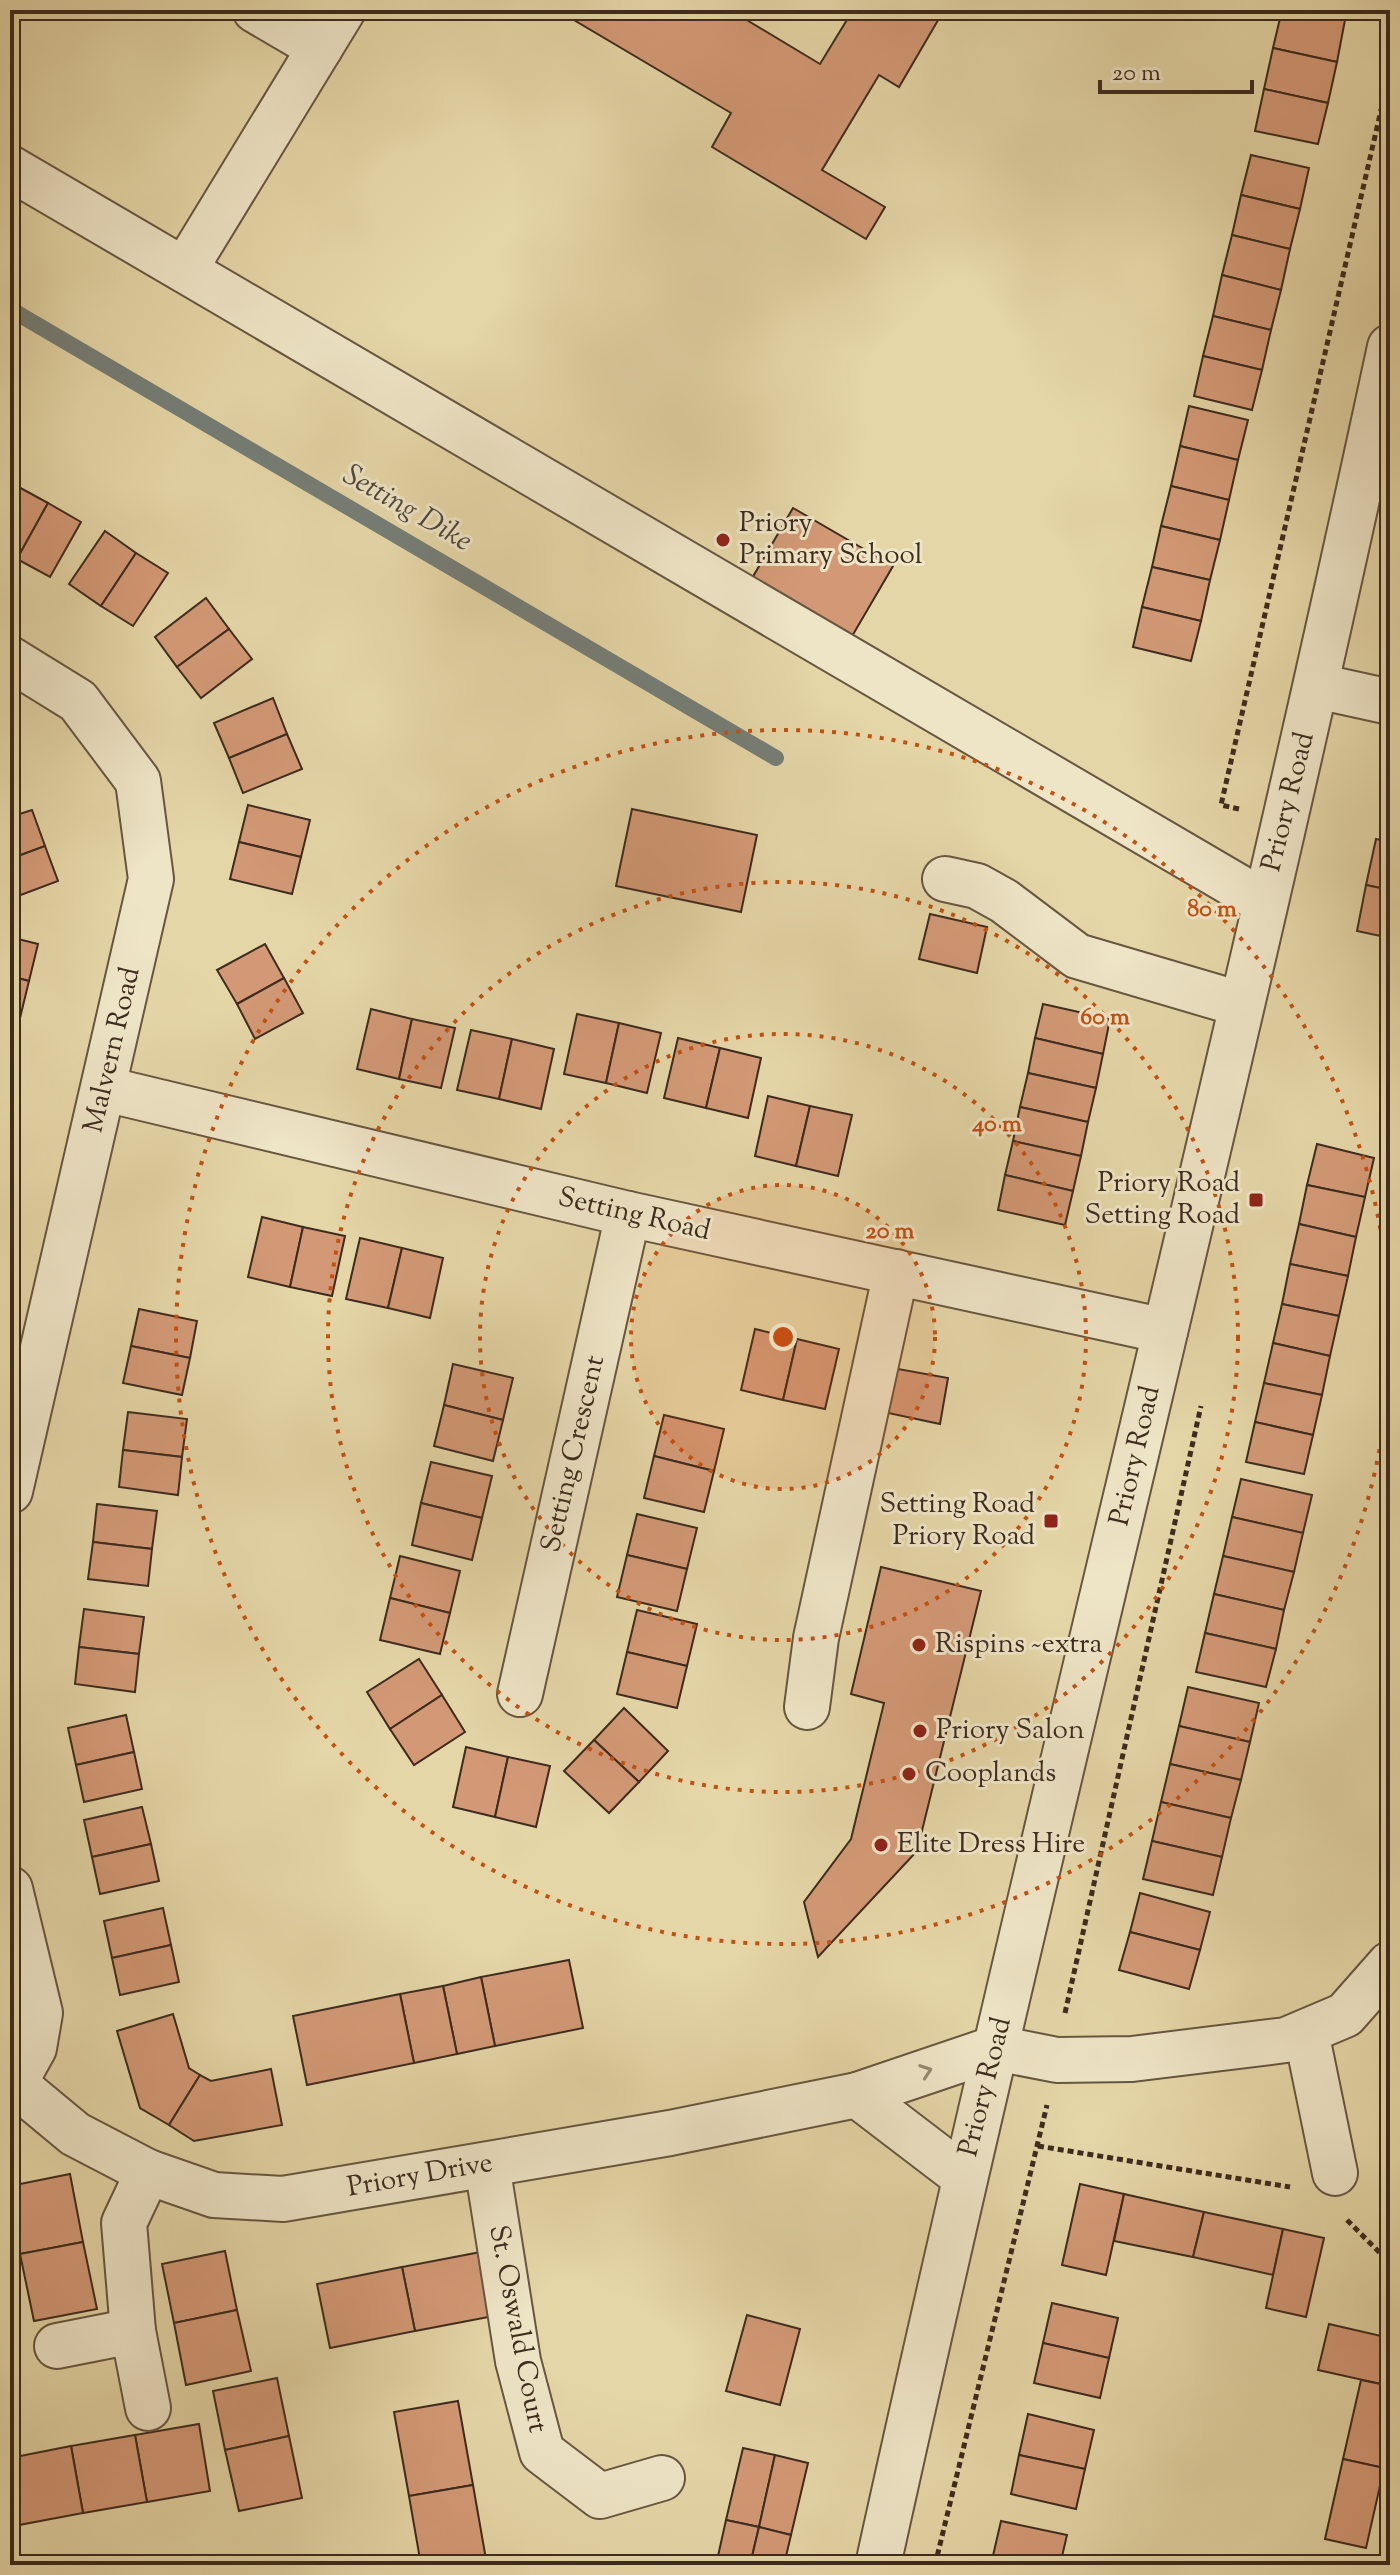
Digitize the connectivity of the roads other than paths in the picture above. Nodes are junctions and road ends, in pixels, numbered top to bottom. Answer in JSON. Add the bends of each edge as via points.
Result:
{"nodes":[{"id":1,"x":255,"y":10,"type":"edge"},
{"id":2,"x":343,"y":10,"type":"edge"},
{"id":3,"x":320,"y":48,"type":"junction"},
{"id":4,"x":10,"y":168,"type":"edge"},
{"id":5,"x":185,"y":269,"type":"junction"},
{"id":6,"x":1390,"y":347,"type":"edge"},
{"id":7,"x":10,"y":659,"type":"edge"},
{"id":8,"x":1317,"y":686,"type":"junction"},
{"id":9,"x":1390,"y":702,"type":"edge"},
{"id":10,"x":945,"y":879,"type":"dead end"},
{"id":11,"x":1264,"y":902,"type":"junction"},
{"id":12,"x":1240,"y":1004,"type":"junction"},
{"id":13,"x":105,"y":1089,"type":"junction"},
{"id":14,"x":628,"y":1214,"type":"junction"},
{"id":15,"x":896,"y":1272,"type":"junction"},
{"id":16,"x":1165,"y":1331,"type":"junction"},
{"id":17,"x":10,"y":1491,"type":"edge"},
{"id":18,"x":520,"y":1694,"type":"dead end"},
{"id":19,"x":807,"y":1707,"type":"dead end"},
{"id":20,"x":10,"y":1889,"type":"edge"},
{"id":21,"x":1390,"y":1964,"type":"edge"},
{"id":22,"x":1306,"y":2032,"type":"junction"},
{"id":23,"x":996,"y":2048,"type":"junction"},
{"id":24,"x":12,"y":2081,"type":"edge"},
{"id":25,"x":857,"y":2095,"type":"junction"},
{"id":26,"x":487,"y":2165,"type":"junction"},
{"id":27,"x":148,"y":2172,"type":"junction"},
{"id":28,"x":963,"y":2176,"type":"junction"},
{"id":29,"x":1326,"y":2191,"type":"road end"},
{"id":30,"x":133,"y":2331,"type":"junction"},
{"id":31,"x":57,"y":2346,"type":"dead end"},
{"id":32,"x":148,"y":2408,"type":"dead end"},
{"id":33,"x":662,"y":2478,"type":"dead end"},
{"id":34,"x":878,"y":2565,"type":"edge"}],
"edges":[{"from":1,"to":3,"type":"street"},
{"from":2,"to":3,"type":"street"},
{"from":3,"to":5,"type":"street"},
{"from":4,"to":5,"type":"street"},
{"from":5,"to":11,"type":"street"},
{"from":6,"to":8,"type":"street","name":"Priory Road"},
{"from":7,"to":13,"type":"street","name":"Malvern Road","via":[[78,701],[138,781],[151,879]]},
{"from":8,"to":9,"type":"street"},
{"from":8,"to":11,"type":"street","name":"Priory Road"},
{"from":10,"to":12,"type":"street","via":[[977,886],[1004,901],[1077,956]]},
{"from":11,"to":12,"type":"street","name":"Priory Road"},
{"from":12,"to":16,"type":"street","name":"Priory Road"},
{"from":13,"to":14,"type":"street","name":"Setting Road"},
{"from":13,"to":17,"type":"street","name":"Malvern Road"},
{"from":14,"to":15,"type":"street","name":"Setting Road"},
{"from":14,"to":18,"type":"street","name":"Setting Crescent"},
{"from":15,"to":16,"type":"street","name":"Setting Road"},
{"from":15,"to":19,"type":"street","via":[[816,1638]]},
{"from":16,"to":23,"type":"street","name":"Priory Road"},
{"from":20,"to":24,"type":"street","via":[[40,2013],[34,2048]]},
{"from":21,"to":22,"type":"street","via":[[1345,2015]]},
{"from":22,"to":23,"type":"street","via":[[1286,2040],[1132,2059],[1057,2060]]},
{"from":22,"to":29,"type":"street"},
{"from":25,"to":23,"type":"street","name":"Priory Drive","one_way":true},
{"from":23,"to":28,"type":"street","name":"Priory Road"},
{"from":24,"to":27,"type":"street","name":"Priory Drive","via":[[75,2134]]},
{"from":25,"to":26,"type":"street","name":"Priory Drive"},
{"from":25,"to":28,"type":"street"},
{"from":26,"to":27,"type":"street","name":"Priory Drive","via":[[283,2199],[214,2195]]},
{"from":26,"to":33,"type":"street","name":"St. Oswald Court","via":[[518,2361],[542,2452],[600,2496]]},
{"from":27,"to":30,"type":"street","via":[[124,2223]]},
{"from":28,"to":34,"type":"street","name":"Priory Road"},
{"from":30,"to":31,"type":"street"},
{"from":30,"to":32,"type":"street"}]}
